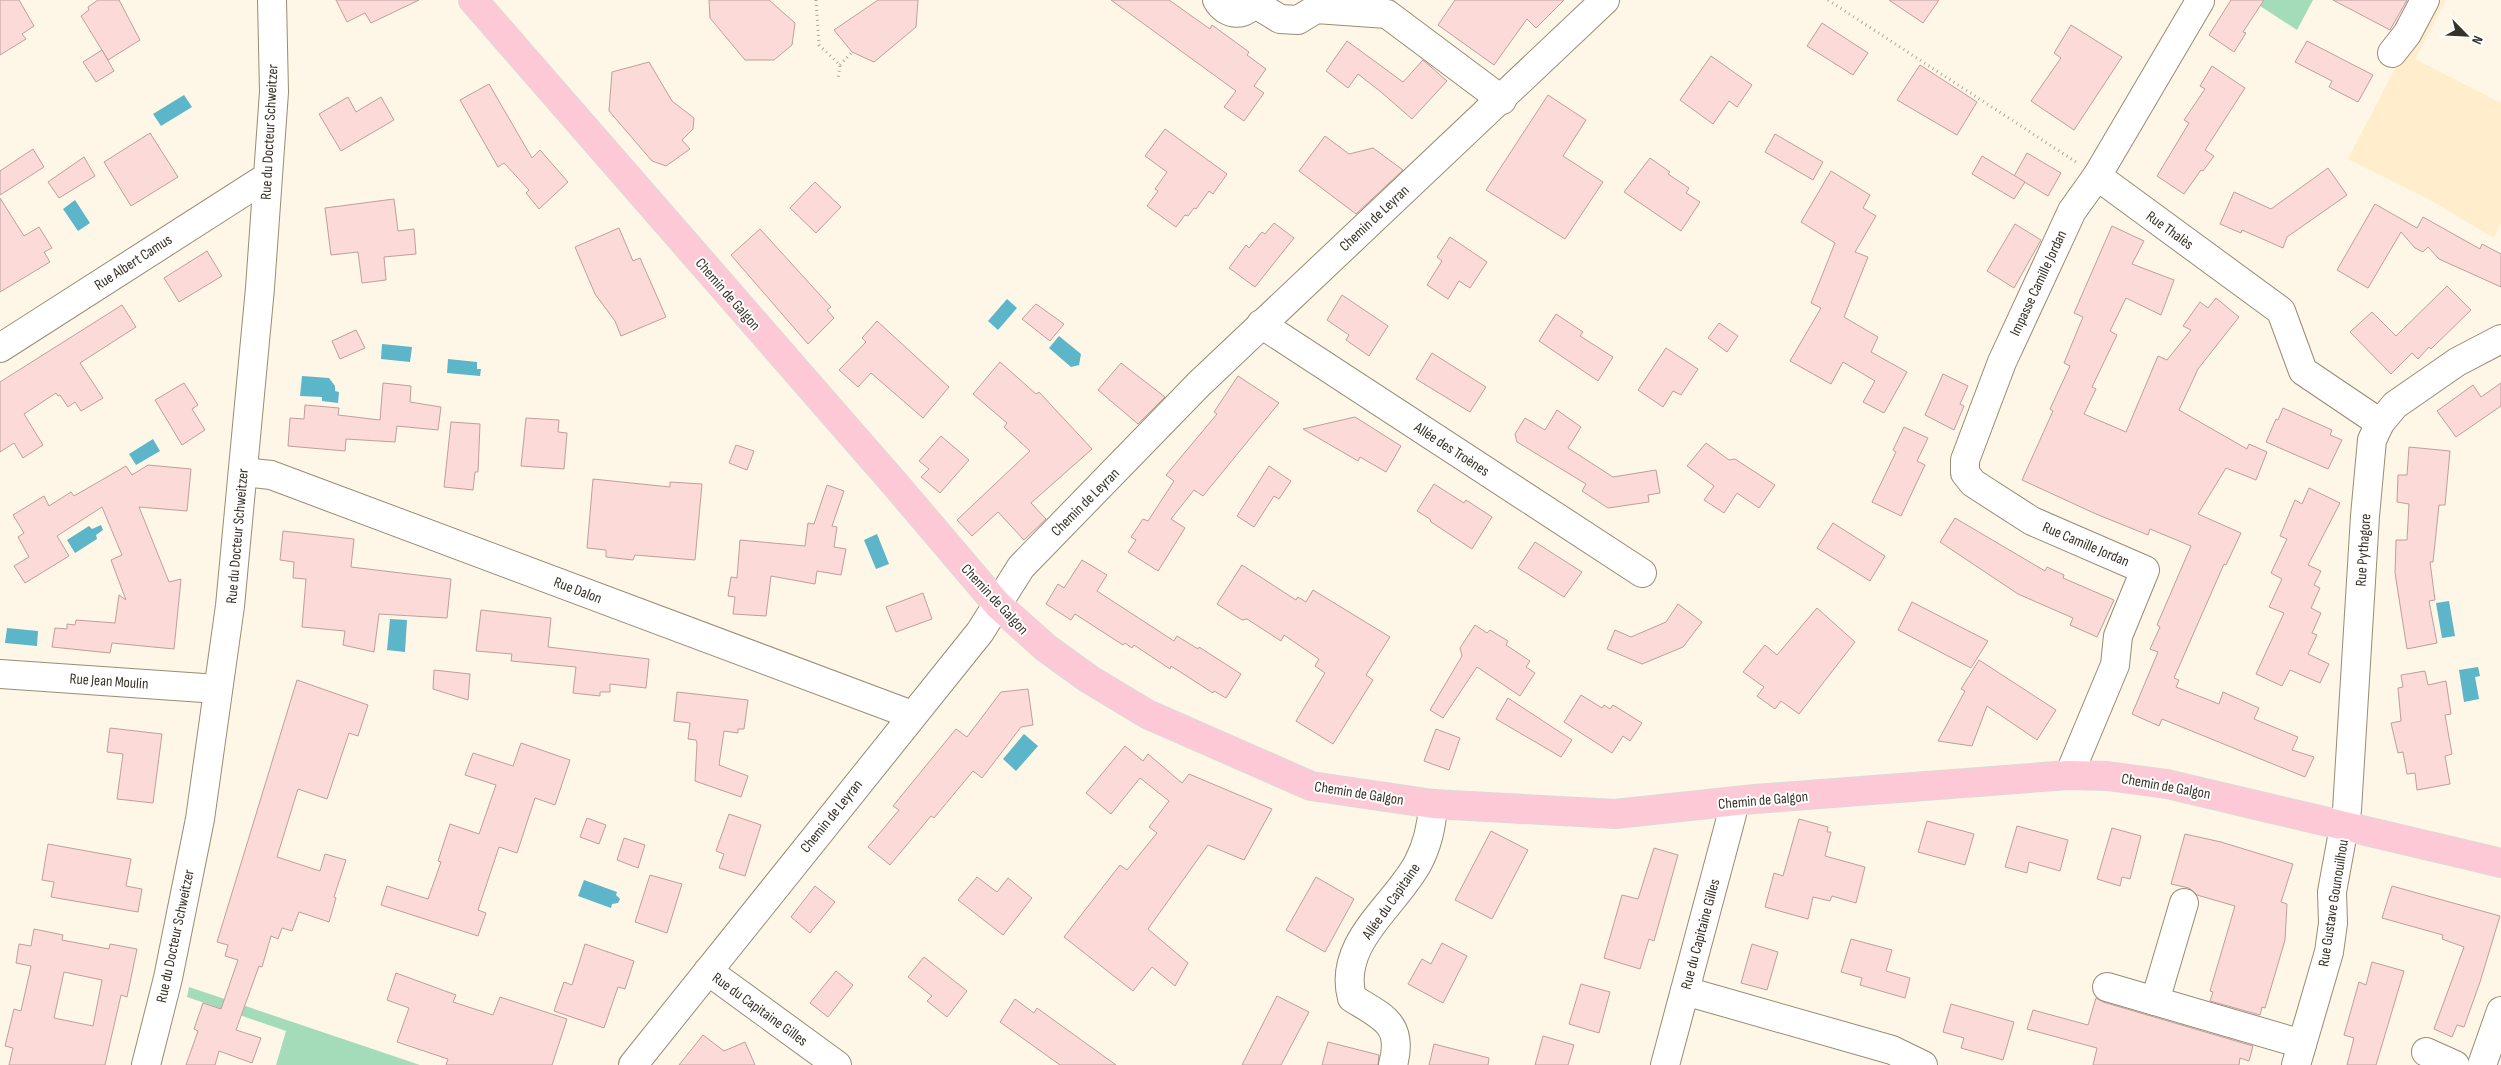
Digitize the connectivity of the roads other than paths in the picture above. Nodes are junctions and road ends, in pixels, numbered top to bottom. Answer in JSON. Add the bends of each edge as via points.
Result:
{"nodes":[{"id":1,"x":272,"y":0,"type":"edge"},
{"id":2,"x":473,"y":0,"type":"edge"},
{"id":3,"x":1217,"y":0,"type":"edge"},
{"id":4,"x":1256,"y":0,"type":"edge"},
{"id":5,"x":2425,"y":0,"type":"edge"},
{"id":6,"x":2200,"y":1,"type":"edge"},
{"id":7,"x":1592,"y":4,"type":"edge"},
{"id":8,"x":2392,"y":54,"type":"dead end"},
{"id":9,"x":1502,"y":100,"type":"junction"},
{"id":10,"x":2097,"y":176,"type":"junction"},
{"id":11,"x":267,"y":177,"type":"junction"},
{"id":12,"x":1261,"y":324,"type":"junction"},
{"id":13,"x":2501,"y":339,"type":"edge"},
{"id":14,"x":0,"y":348,"type":"edge"},
{"id":15,"x":1989,"y":396,"type":"joint"},
{"id":16,"x":2380,"y":423,"type":"junction"},
{"id":17,"x":243,"y":472,"type":"junction"},
{"id":18,"x":1642,"y":573,"type":"dead end"},
{"id":19,"x":998,"y":605,"type":"junction"},
{"id":20,"x":0,"y":674,"type":"edge"},
{"id":21,"x":218,"y":689,"type":"junction"},
{"id":22,"x":912,"y":715,"type":"junction"},
{"id":23,"x":2070,"y":775,"type":"junction"},
{"id":24,"x":1731,"y":803,"type":"junction"},
{"id":25,"x":1433,"y":804,"type":"junction"},
{"id":26,"x":2344,"y":826,"type":"junction"},
{"id":27,"x":2501,"y":863,"type":"edge"},
{"id":28,"x":2184,"y":903,"type":"dead end"},
{"id":29,"x":708,"y":971,"type":"junction"},
{"id":30,"x":2107,"y":987,"type":"dead end"},
{"id":31,"x":1685,"y":991,"type":"junction"},
{"id":32,"x":2155,"y":1001,"type":"junction"},
{"id":33,"x":2501,"y":1011,"type":"edge"},
{"id":34,"x":2426,"y":1052,"type":"dead end"},
{"id":35,"x":2299,"y":1054,"type":"edge"},
{"id":36,"x":146,"y":1065,"type":"edge"},
{"id":37,"x":633,"y":1065,"type":"edge"},
{"id":38,"x":836,"y":1065,"type":"edge"},
{"id":39,"x":1393,"y":1065,"type":"edge"},
{"id":40,"x":1665,"y":1065,"type":"edge"},
{"id":41,"x":1923,"y":1065,"type":"edge"},
{"id":42,"x":2455,"y":1065,"type":"edge"},
{"id":43,"x":2482,"y":1065,"type":"edge"}],
"edges":[{"from":1,"to":11,"type":"street","name":"Rue du Docteur Schweitzer","via":[[274,92]]},
{"from":2,"to":19,"type":"main road","name":"Chemin de Galgon"},
{"from":3,"to":4,"type":"street","via":[[1225,10],[1237,13],[1249,9]]},
{"from":4,"to":9,"type":"street","via":[[1280,20],[1298,20],[1316,10],[1387,14]]},
{"from":5,"to":8,"type":"street","via":[[2408,34]]},
{"from":6,"to":10,"type":"street"},
{"from":7,"to":9,"type":"street","name":"Chemin de Leyran"},
{"from":9,"to":12,"type":"street","name":"Chemin de Leyran"},
{"from":10,"to":15,"type":"street","name":"Impasse Camille Jordan","via":[[2072,211]]},
{"from":10,"to":16,"type":"street","name":"Rue Thalès","via":[[2281,311],[2303,371]]},
{"from":11,"to":14,"type":"street","name":"Rue Albert Camus"},
{"from":11,"to":17,"type":"street","name":"Rue du Docteur Schweitzer"},
{"from":12,"to":18,"type":"street","name":"Allée des Troènes"},
{"from":12,"to":19,"type":"street","name":"Chemin de Leyran","via":[[1021,567]]},
{"from":13,"to":16,"type":"street","name":"Rue Pythagore","via":[[2457,362],[2396,405]]},
{"from":15,"to":23,"type":"street","name":"Rue Camille Jordan","via":[[1965,460],[1965,473],[1973,483],[2032,521],[2145,570],[2118,636],[2115,665]]},
{"from":16,"to":26,"type":"street","name":"Rue Pythagore","via":[[2372,440],[2365,516]]},
{"from":17,"to":21,"type":"street","name":"Rue du Docteur Schweitzer"},
{"from":17,"to":22,"type":"street","name":"Rue Dalon","via":[[271,475]]},
{"from":19,"to":22,"type":"street","name":"Chemin de Leyran"},
{"from":19,"to":25,"type":"main road","name":"Chemin de Galgon","via":[[1046,648],[1147,714],[1311,786]]},
{"from":20,"to":21,"type":"street","name":"Rue Jean Moulin"},
{"from":21,"to":36,"type":"street","name":"Rue du Docteur Schweitzer","via":[[200,819],[168,978]]},
{"from":22,"to":29,"type":"street","name":"Chemin de Leyran"},
{"from":23,"to":24,"type":"main road","name":"Chemin de Galgon"},
{"from":23,"to":26,"type":"main road","name":"Chemin de Galgon","via":[[2168,784]]},
{"from":24,"to":25,"type":"main road","name":"Chemin de Galgon","via":[[1614,814]]},
{"from":24,"to":31,"type":"street","name":"Rue du Capitaine Gilles","via":[[1732,814]]},
{"from":25,"to":39,"type":"street","name":"Allée du Capitaine","via":[[1429,838],[1418,863],[1382,910],[1354,955],[1350,970],[1352,998],[1382,1015],[1392,1027],[1396,1040]]},
{"from":26,"to":27,"type":"main road","name":"Chemin de Galgon"},
{"from":26,"to":35,"type":"street","name":"Rue Gustave Gounouilhou","via":[[2332,892],[2333,923],[2329,952]]},
{"from":28,"to":32,"type":"street"},
{"from":29,"to":37,"type":"street","name":"Chemin de Leyran"},
{"from":29,"to":38,"type":"street","name":"Rue du Capitaine Gilles"},
{"from":30,"to":32,"type":"street"},
{"from":31,"to":40,"type":"street","name":"Rue du Capitaine Gilles"},
{"from":31,"to":41,"type":"street","via":[[1892,1050]]},
{"from":32,"to":35,"type":"street"},
{"from":33,"to":43,"type":"street"},
{"from":34,"to":42,"type":"street"}]}
